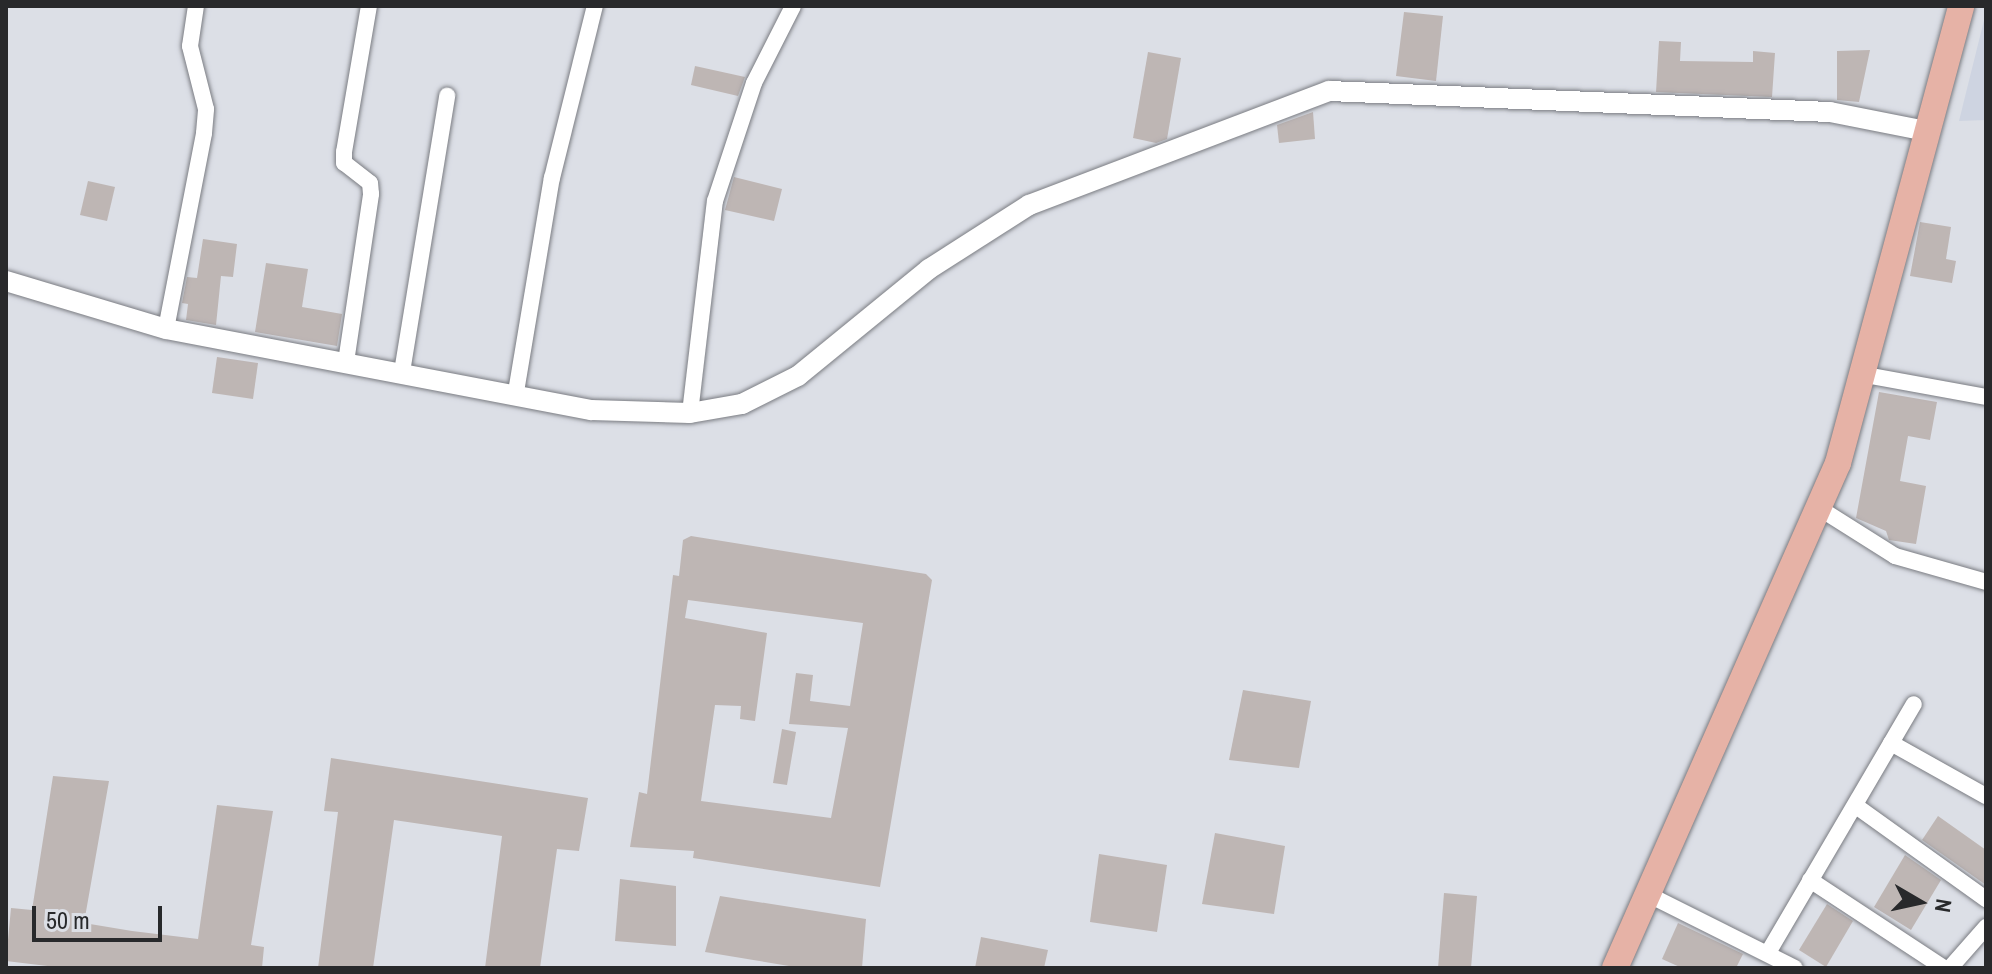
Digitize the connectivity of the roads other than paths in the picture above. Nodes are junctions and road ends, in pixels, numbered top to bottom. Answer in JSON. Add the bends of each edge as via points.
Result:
{"nodes":[{"id":1,"x":196,"y":6,"type":"edge"},
{"id":2,"x":369,"y":6,"type":"edge"},
{"id":3,"x":595,"y":6,"type":"edge"},
{"id":4,"x":793,"y":6,"type":"edge"},
{"id":5,"x":1961,"y":6,"type":"edge"},
{"id":6,"x":447,"y":96,"type":"dead end"},
{"id":7,"x":1926,"y":131,"type":"junction"},
{"id":8,"x":6,"y":281,"type":"edge"},
{"id":9,"x":166,"y":329,"type":"junction"},
{"id":10,"x":346,"y":362,"type":"junction"},
{"id":11,"x":402,"y":372,"type":"junction"},
{"id":12,"x":1866,"y":375,"type":"junction"},
{"id":13,"x":516,"y":392,"type":"junction"},
{"id":14,"x":1986,"y":397,"type":"edge"},
{"id":15,"x":690,"y":413,"type":"junction"},
{"id":16,"x":1819,"y":508,"type":"junction"},
{"id":17,"x":1986,"y":582,"type":"edge"},
{"id":18,"x":1914,"y":704,"type":"dead end"},
{"id":19,"x":1891,"y":743,"type":"junction"},
{"id":20,"x":1986,"y":796,"type":"edge"},
{"id":21,"x":1856,"y":806,"type":"junction"},
{"id":22,"x":1810,"y":880,"type":"junction"},
{"id":23,"x":1647,"y":894,"type":"junction"},
{"id":24,"x":1986,"y":899,"type":"edge"},
{"id":25,"x":1986,"y":927,"type":"edge"},
{"id":26,"x":1769,"y":951,"type":"junction"},
{"id":27,"x":1615,"y":968,"type":"edge"},
{"id":28,"x":1795,"y":968,"type":"edge"},
{"id":29,"x":1944,"y":968,"type":"edge"},
{"id":30,"x":1950,"y":968,"type":"edge"}],
"edges":[{"from":1,"to":9,"type":"street","via":[[190,46],[206,109],[204,133]]},
{"from":2,"to":10,"type":"street","via":[[344,152],[350,171],[371,188]]},
{"from":3,"to":13,"type":"street","via":[[552,178]]},
{"from":4,"to":15,"type":"street","via":[[754,83],[715,201]]},
{"from":5,"to":7,"type":"main road"},
{"from":6,"to":11,"type":"street"},
{"from":7,"to":12,"type":"main road"},
{"from":7,"to":15,"type":"street","via":[[1830,112],[1329,91],[1029,205],[929,269],[777,388],[742,404]]},
{"from":8,"to":9,"type":"street"},
{"from":9,"to":10,"type":"street"},
{"from":10,"to":11,"type":"street"},
{"from":11,"to":13,"type":"street"},
{"from":12,"to":14,"type":"street"},
{"from":12,"to":16,"type":"main road"},
{"from":13,"to":15,"type":"street","via":[[614,413]]},
{"from":16,"to":17,"type":"street","via":[[1895,556]]},
{"from":16,"to":23,"type":"main road"},
{"from":18,"to":19,"type":"street"},
{"from":19,"to":20,"type":"street"},
{"from":19,"to":21,"type":"street"},
{"from":21,"to":22,"type":"street"},
{"from":21,"to":24,"type":"street"},
{"from":22,"to":26,"type":"street"},
{"from":22,"to":29,"type":"street"},
{"from":23,"to":26,"type":"street"},
{"from":23,"to":27,"type":"main road"},
{"from":25,"to":30,"type":"street"},
{"from":26,"to":28,"type":"street"}]}
